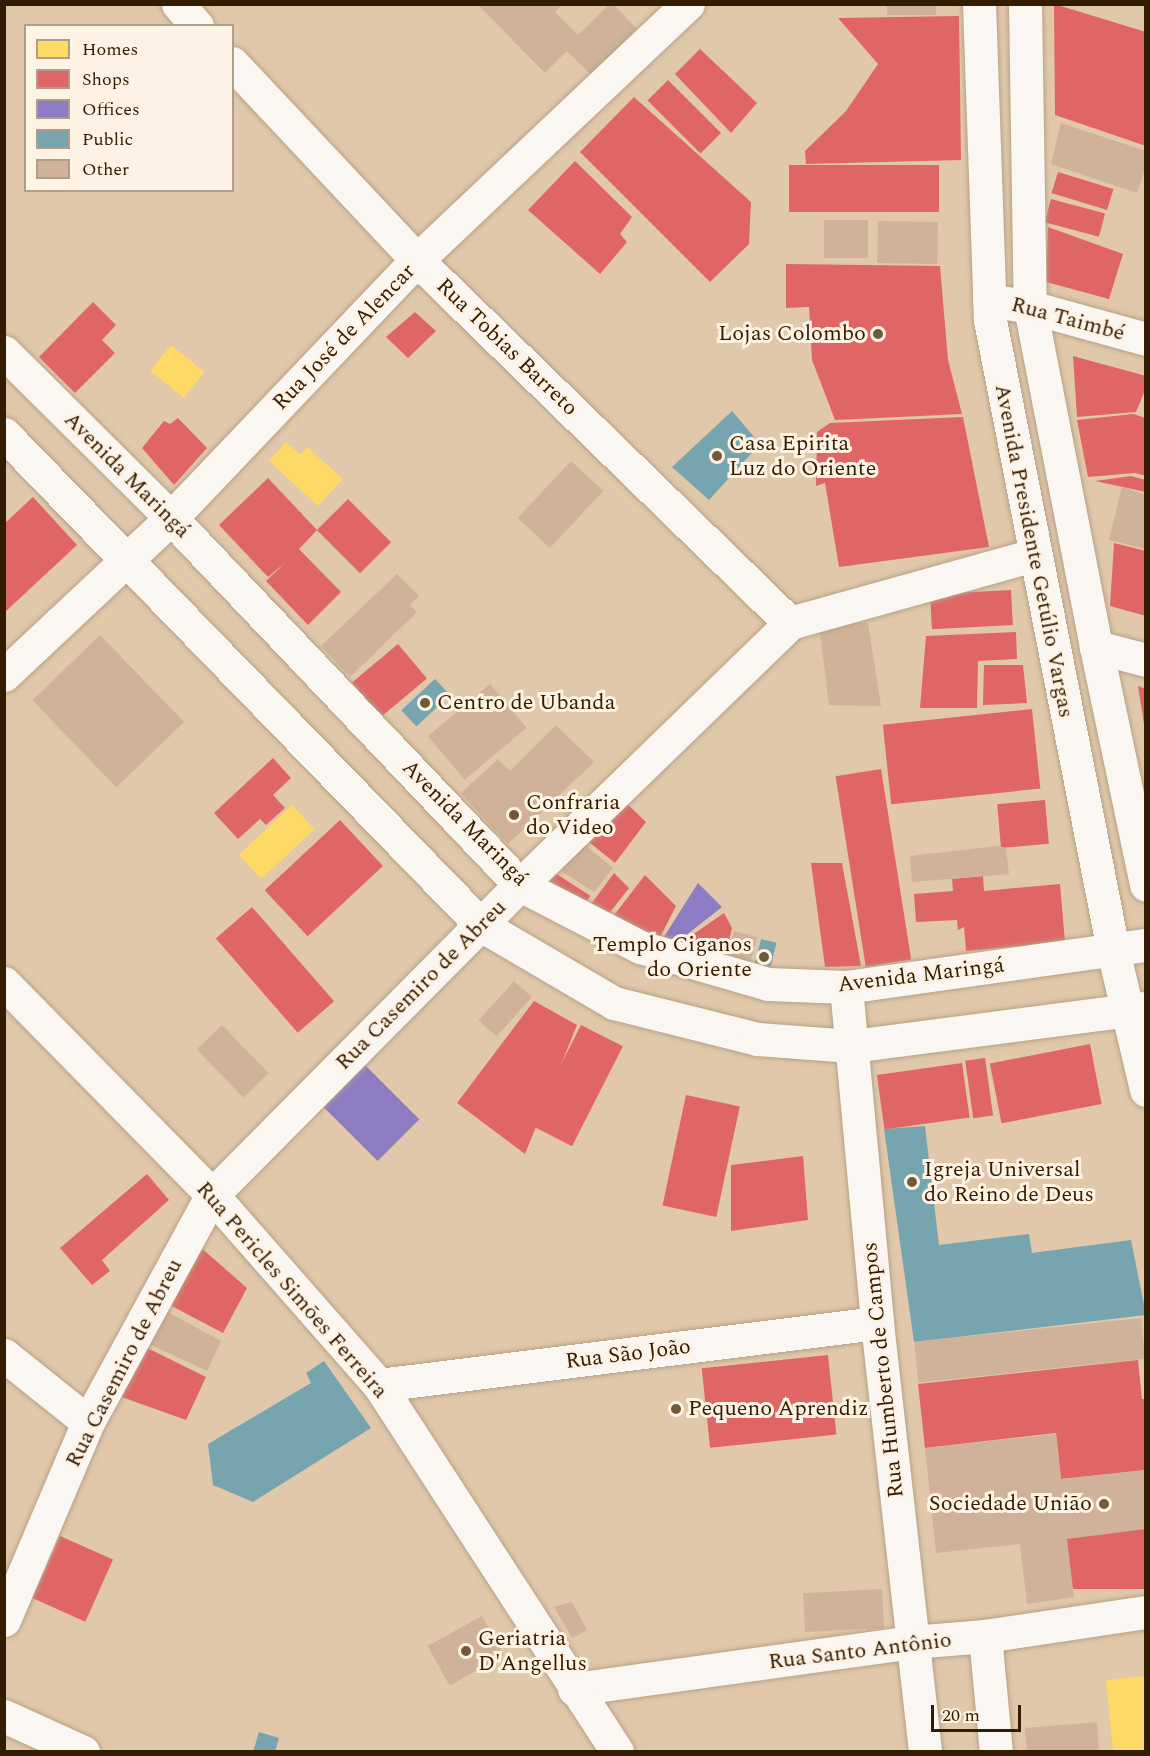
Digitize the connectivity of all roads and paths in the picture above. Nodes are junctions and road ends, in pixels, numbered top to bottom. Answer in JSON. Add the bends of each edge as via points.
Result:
{"nodes":[{"id":1,"x":178,"y":4,"type":"edge"},
{"id":2,"x":978,"y":4,"type":"edge"},
{"id":3,"x":1025,"y":4,"type":"edge"},
{"id":4,"x":674,"y":9,"type":"edge"},
{"id":5,"x":195,"y":24,"type":"edge"},
{"id":6,"x":234,"y":65,"type":"edge"},
{"id":7,"x":417,"y":260,"type":"junction"},
{"id":8,"x":989,"y":300,"type":"junction"},
{"id":9,"x":1030,"y":307,"type":"junction"},
{"id":10,"x":1146,"y":339,"type":"edge"},
{"id":11,"x":4,"y":352,"type":"edge"},
{"id":12,"x":4,"y":434,"type":"edge"},
{"id":13,"x":171,"y":518,"type":"junction"},
{"id":14,"x":1034,"y":555,"type":"junction"},
{"id":15,"x":125,"y":561,"type":"junction"},
{"id":16,"x":790,"y":622,"type":"junction"},
{"id":17,"x":1096,"y":647,"type":"junction"},
{"id":18,"x":1146,"y":660,"type":"edge"},
{"id":19,"x":4,"y":675,"type":"edge"},
{"id":20,"x":520,"y":885,"type":"junction"},
{"id":21,"x":1146,"y":885,"type":"edge"},
{"id":22,"x":481,"y":925,"type":"junction"},
{"id":23,"x":1146,"y":945,"type":"edge"},
{"id":24,"x":1113,"y":950,"type":"junction"},
{"id":25,"x":4,"y":983,"type":"edge"},
{"id":26,"x":846,"y":987,"type":"junction"},
{"id":27,"x":1136,"y":1009,"type":"edge"},
{"id":28,"x":852,"y":1046,"type":"junction"},
{"id":29,"x":1146,"y":1090,"type":"edge"},
{"id":30,"x":212,"y":1195,"type":"junction"},
{"id":31,"x":877,"y":1323,"type":"junction"},
{"id":32,"x":4,"y":1355,"type":"edge"},
{"id":33,"x":379,"y":1385,"type":"junction"},
{"id":34,"x":88,"y":1422,"type":"junction"},
{"id":35,"x":1146,"y":1612,"type":"edge"},
{"id":36,"x":4,"y":1620,"type":"edge"},
{"id":37,"x":985,"y":1636,"type":"junction"},
{"id":38,"x":912,"y":1642,"type":"junction"},
{"id":39,"x":574,"y":1689,"type":"junction"},
{"id":40,"x":4,"y":1716,"type":"edge"},
{"id":41,"x":83,"y":1752,"type":"edge"},
{"id":42,"x":617,"y":1752,"type":"edge"},
{"id":43,"x":926,"y":1752,"type":"edge"},
{"id":44,"x":996,"y":1752,"type":"edge"}],
"edges":[{"from":1,"to":5,"type":"street"},
{"from":2,"to":8,"type":"street","name":"Avenida Presidente Getúlio Vargas"},
{"from":3,"to":9,"type":"street","name":"Avenida Presidente Getúlio Vargas"},
{"from":4,"to":7,"type":"street","name":"Rua José de Alencar"},
{"from":6,"to":7,"type":"street","name":"Rua Tobias Barreto"},
{"from":7,"to":13,"type":"street","name":"Rua José de Alencar"},
{"from":7,"to":16,"type":"street","name":"Rua Tobias Barreto"},
{"from":8,"to":9,"type":"street","name":"Rua Taimbé"},
{"from":8,"to":14,"type":"street","name":"Avenida Presidente Getúlio Vargas"},
{"from":9,"to":10,"type":"street","name":"Rua Taimbé"},
{"from":9,"to":17,"type":"street","name":"Avenida Presidente Getúlio Vargas"},
{"from":11,"to":13,"type":"street","name":"Avenida Maringá"},
{"from":12,"to":15,"type":"street"},
{"from":13,"to":15,"type":"street","name":"Rua José de Alencar"},
{"from":13,"to":20,"type":"street","name":"Avenida Maringá"},
{"from":14,"to":16,"type":"street","name":"Rua Casemiro de Abreu"},
{"from":14,"to":24,"type":"street","name":"Avenida Presidente Getúlio Vargas"},
{"from":15,"to":19,"type":"street","name":"Rua José de Alencar"},
{"from":15,"to":22,"type":"street"},
{"from":16,"to":20,"type":"street","name":"Rua Casemiro de Abreu"},
{"from":17,"to":18,"type":"street"},
{"from":17,"to":21,"type":"street","name":"Avenida Presidente Getúlio Vargas"},
{"from":20,"to":22,"type":"street","name":"Rua Casemiro de Abreu"},
{"from":20,"to":26,"type":"street","name":"Avenida Maringá","via":[[640,946],[768,984]]},
{"from":22,"to":28,"type":"street","via":[[614,1003],[757,1039]]},
{"from":22,"to":30,"type":"street","name":"Rua Casemiro de Abreu"},
{"from":23,"to":24,"type":"street","name":"Avenida Maringá"},
{"from":24,"to":26,"type":"street","name":"Avenida Maringá"},
{"from":24,"to":27,"type":"street","name":"Avenida Presidente Getúlio Vargas"},
{"from":25,"to":30,"type":"street","name":"Rua Pericles Simões Ferreira"},
{"from":26,"to":28,"type":"street","name":"Rua Humberto de Campos"},
{"from":27,"to":28,"type":"street"},
{"from":27,"to":29,"type":"street","name":"Avenida Presidente Getúlio Vargas"},
{"from":28,"to":31,"type":"street","name":"Rua Humberto de Campos"},
{"from":30,"to":33,"type":"street","name":"Rua Pericles Simões Ferreira"},
{"from":30,"to":34,"type":"street","name":"Rua Casemiro de Abreu"},
{"from":31,"to":33,"type":"street","name":"Rua São João"},
{"from":31,"to":38,"type":"street","name":"Rua Humberto de Campos"},
{"from":32,"to":34,"type":"street"},
{"from":33,"to":39,"type":"street","name":"Rua Pericles Simões Ferreira"},
{"from":34,"to":36,"type":"street","name":"Rua Casemiro de Abreu"},
{"from":35,"to":37,"type":"street","name":"Rua Santo Antônio"},
{"from":37,"to":38,"type":"street","name":"Rua Santo Antônio"},
{"from":37,"to":44,"type":"street"},
{"from":38,"to":39,"type":"street","name":"Rua Santo Antônio"},
{"from":38,"to":43,"type":"street","name":"Rua Humberto de Campos"},
{"from":39,"to":42,"type":"street","name":"Rua Pericles Simões Ferreira"},
{"from":40,"to":41,"type":"street"}]}
